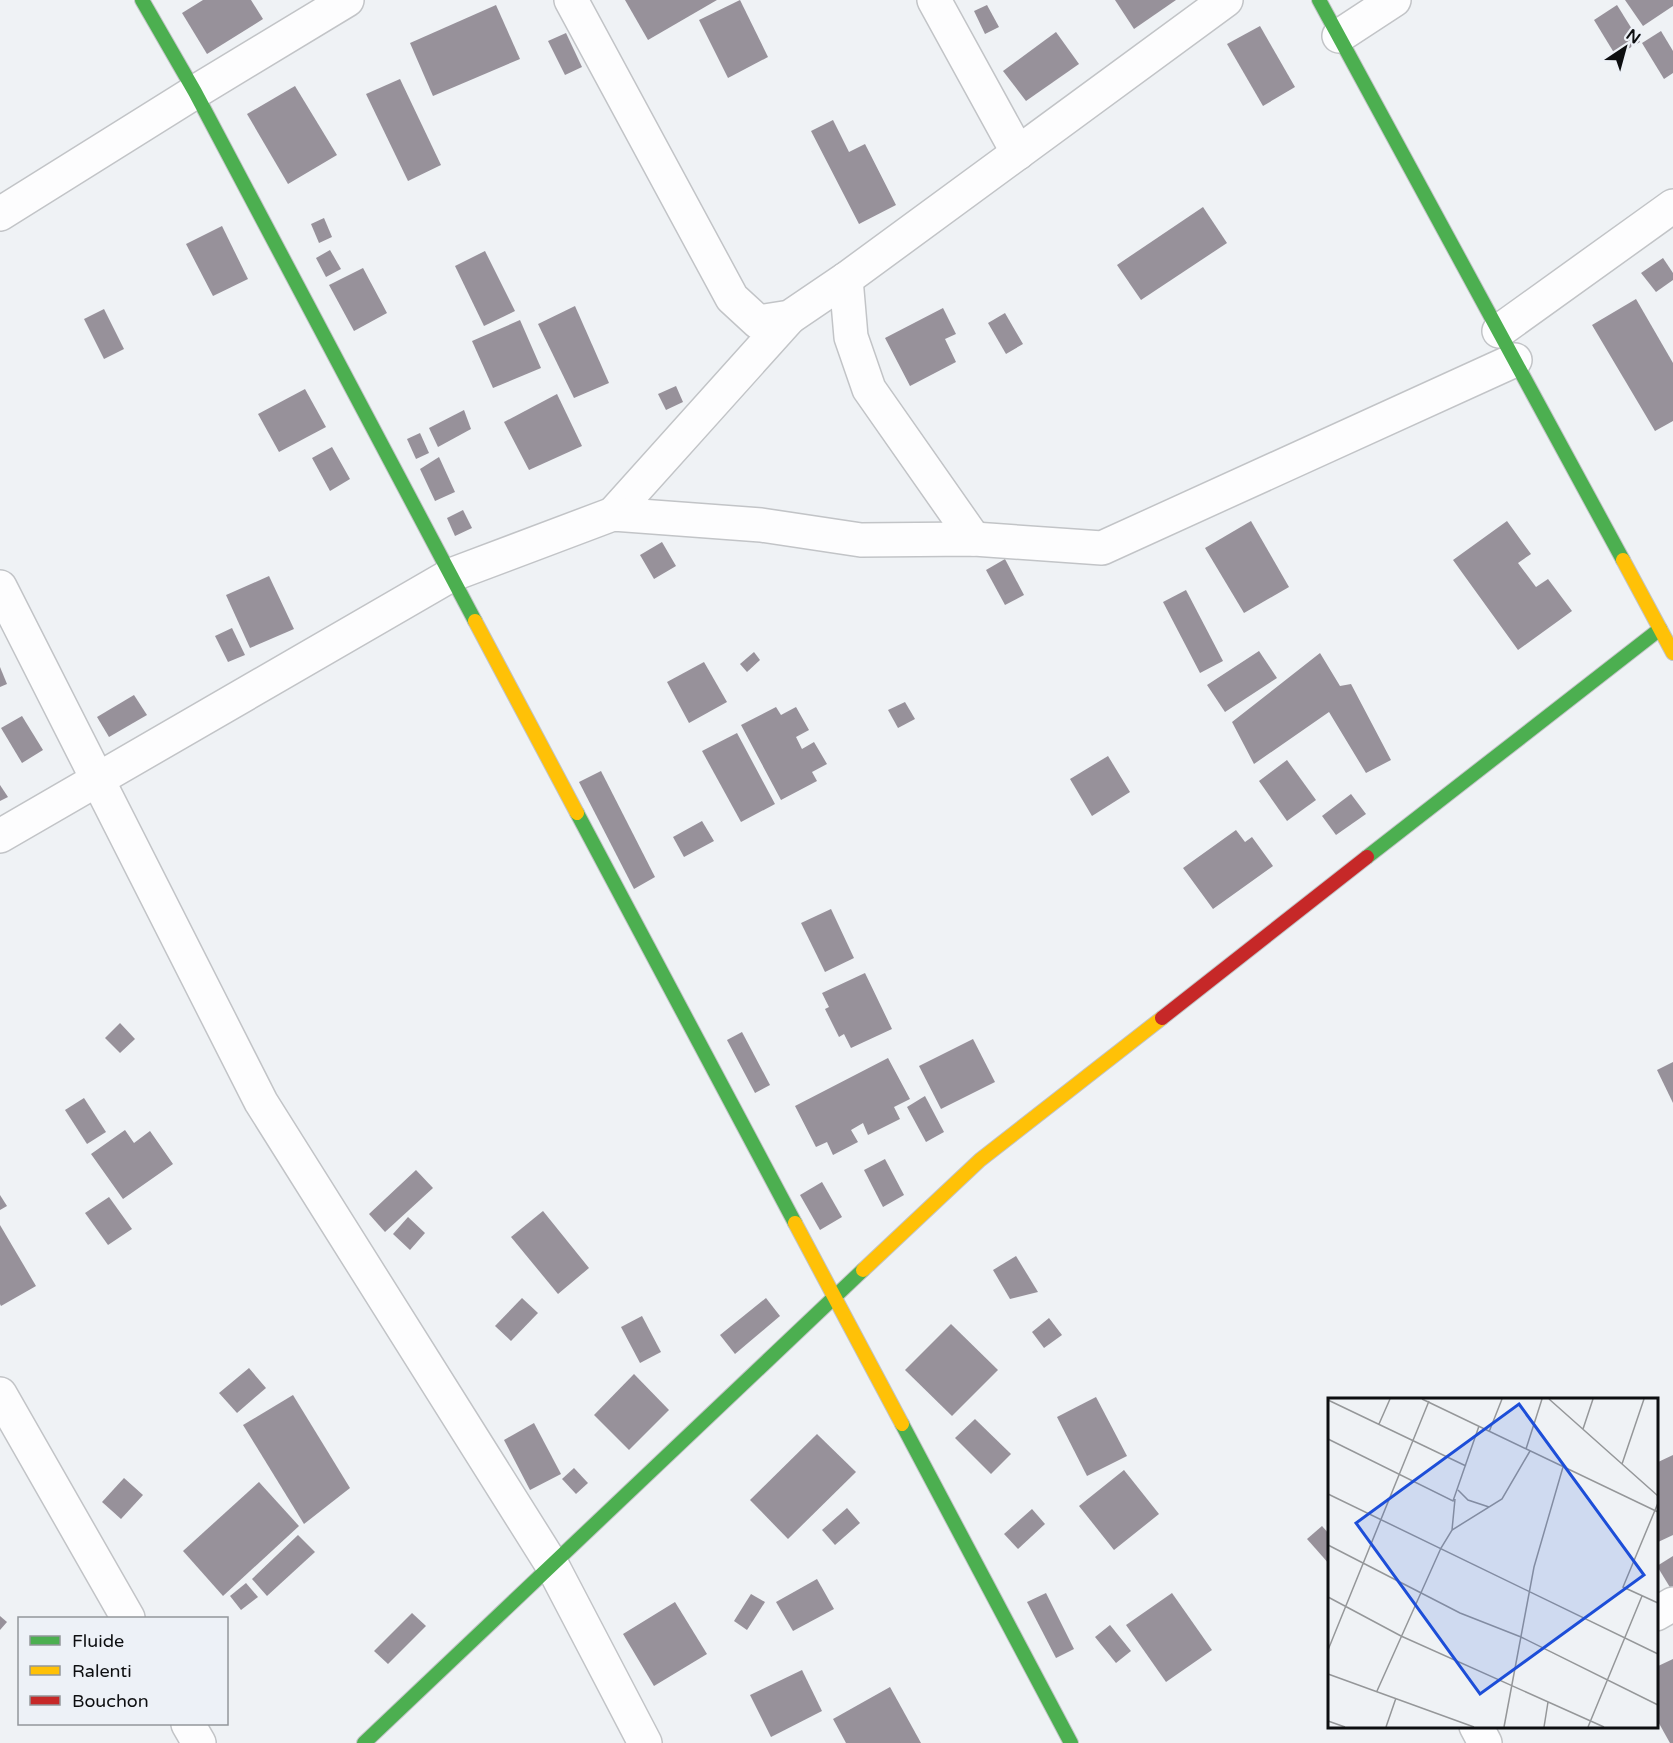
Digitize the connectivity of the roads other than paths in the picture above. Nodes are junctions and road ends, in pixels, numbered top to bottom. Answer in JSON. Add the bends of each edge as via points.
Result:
{"nodes":[{"id":1,"x":142,"y":0,"type":"edge"},
{"id":2,"x":347,"y":0,"type":"edge"},
{"id":3,"x":571,"y":0,"type":"edge"},
{"id":4,"x":934,"y":0,"type":"edge"},
{"id":5,"x":1226,"y":0,"type":"edge"},
{"id":6,"x":1319,"y":0,"type":"edge"},
{"id":7,"x":1394,"y":0,"type":"edge"},
{"id":8,"x":1339,"y":36,"type":"junction"},
{"id":9,"x":195,"y":92,"type":"junction"},
{"id":10,"x":1018,"y":153,"type":"junction"},
{"id":11,"x":1673,"y":206,"type":"edge"},
{"id":12,"x":0,"y":213,"type":"edge"},
{"id":13,"x":846,"y":279,"type":"junction"},
{"id":14,"x":790,"y":317,"type":"junction"},
{"id":15,"x":1499,"y":331,"type":"junction"},
{"id":16,"x":1515,"y":360,"type":"junction"},
{"id":17,"x":613,"y":514,"type":"junction"},
{"id":18,"x":974,"y":539,"type":"junction"},
{"id":19,"x":451,"y":575,"type":"junction"},
{"id":20,"x":0,"y":587,"type":"edge"},
{"id":21,"x":1660,"y":629,"type":"junction"},
{"id":22,"x":1673,"y":653,"type":"edge"},
{"id":23,"x":98,"y":779,"type":"junction"},
{"id":24,"x":0,"y":836,"type":"edge"},
{"id":25,"x":835,"y":1297,"type":"junction"},
{"id":26,"x":0,"y":1394,"type":"edge"},
{"id":27,"x":552,"y":1565,"type":"junction"},
{"id":28,"x":1673,"y":1604,"type":"edge"},
{"id":29,"x":1658,"y":1613,"type":"edge"},
{"id":30,"x":127,"y":1617,"type":"edge"},
{"id":31,"x":189,"y":1725,"type":"edge"},
{"id":32,"x":1477,"y":1728,"type":"edge"},
{"id":33,"x":200,"y":1743,"type":"edge"},
{"id":34,"x":364,"y":1743,"type":"edge"},
{"id":35,"x":645,"y":1743,"type":"edge"},
{"id":36,"x":1071,"y":1743,"type":"edge"},
{"id":37,"x":1485,"y":1743,"type":"edge"}],
"edges":[{"from":1,"to":9,"type":"street"},
{"from":2,"to":9,"type":"street"},
{"from":3,"to":14,"type":"street","via":[[732,298],[758,322]]},
{"from":4,"to":10,"type":"street"},
{"from":5,"to":10,"type":"street"},
{"from":6,"to":8,"type":"street"},
{"from":7,"to":8,"type":"street"},
{"from":8,"to":15,"type":"street"},
{"from":9,"to":12,"type":"street"},
{"from":9,"to":19,"type":"street"},
{"from":10,"to":13,"type":"street"},
{"from":11,"to":15,"type":"street"},
{"from":13,"to":14,"type":"street"},
{"from":13,"to":18,"type":"street","via":[[851,337],[869,389]]},
{"from":14,"to":17,"type":"street"},
{"from":15,"to":16,"type":"street"},
{"from":16,"to":18,"type":"street","via":[[1102,548]]},
{"from":16,"to":21,"type":"street"},
{"from":17,"to":18,"type":"street","via":[[761,525],[861,540]]},
{"from":17,"to":19,"type":"street"},
{"from":19,"to":23,"type":"street"},
{"from":19,"to":25,"type":"street"},
{"from":20,"to":23,"type":"street"},
{"from":21,"to":22,"type":"street"},
{"from":21,"to":25,"type":"street","via":[[980,1160]]},
{"from":23,"to":24,"type":"street"},
{"from":23,"to":27,"type":"street","via":[[261,1102]]},
{"from":25,"to":27,"type":"street"},
{"from":25,"to":36,"type":"street"},
{"from":26,"to":30,"type":"street"},
{"from":27,"to":34,"type":"street"},
{"from":27,"to":35,"type":"street"},
{"from":28,"to":29,"type":"street"},
{"from":31,"to":33,"type":"street"},
{"from":32,"to":37,"type":"street"}]}
